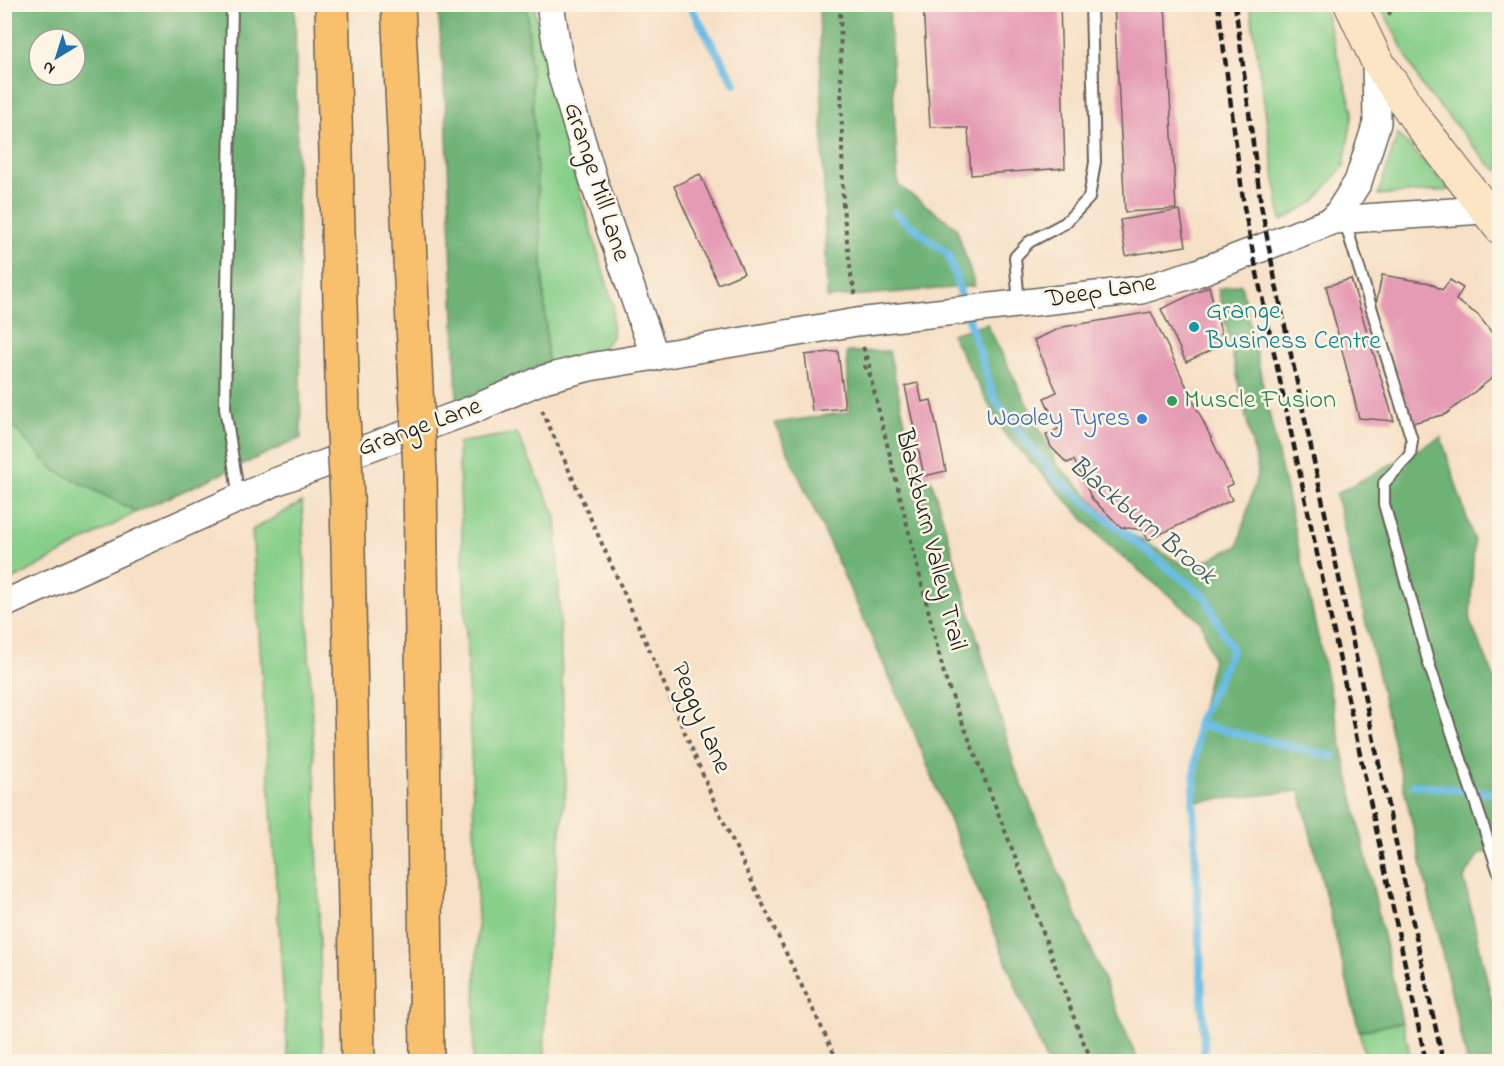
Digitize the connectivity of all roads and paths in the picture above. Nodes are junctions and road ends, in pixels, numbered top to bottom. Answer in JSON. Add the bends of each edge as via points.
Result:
{"nodes":[{"id":1,"x":232,"y":4,"type":"edge"},
{"id":2,"x":332,"y":4,"type":"edge"},
{"id":3,"x":398,"y":4,"type":"edge"},
{"id":4,"x":550,"y":4,"type":"edge"},
{"id":5,"x":840,"y":4,"type":"edge"},
{"id":6,"x":1091,"y":4,"type":"edge"},
{"id":7,"x":1350,"y":4,"type":"edge"},
{"id":8,"x":1376,"y":59,"type":"junction"},
{"id":9,"x":1341,"y":219,"type":"junction"},
{"id":10,"x":1492,"y":219,"type":"edge"},
{"id":11,"x":1019,"y":304,"type":"junction"},
{"id":12,"x":857,"y":322,"type":"junction"},
{"id":13,"x":655,"y":357,"type":"junction"},
{"id":14,"x":533,"y":386,"type":"junction"},
{"id":15,"x":240,"y":500,"type":"junction"},
{"id":16,"x":4,"y":604,"type":"edge"},
{"id":17,"x":1500,"y":876,"type":"edge"},
{"id":18,"x":358,"y":1062,"type":"edge"},
{"id":19,"x":427,"y":1062,"type":"edge"},
{"id":20,"x":838,"y":1062,"type":"edge"},
{"id":21,"x":1093,"y":1062,"type":"edge"}],
"edges":[{"from":1,"to":15,"type":"lane","via":[[225,408]]},
{"from":2,"to":18,"type":"highway","bridge":true},
{"from":3,"to":19,"type":"highway","bridge":true,"via":[[420,472]]},
{"from":4,"to":13,"type":"street","name":"Grange Mill Lane","via":[[561,73]]},
{"from":5,"to":12,"type":"path","name":"Blackburn Valley Trail","via":[[843,207]]},
{"from":6,"to":11,"type":"lane","via":[[1095,162],[1089,198],[1065,223],[1029,242],[1015,257]]},
{"from":7,"to":8,"type":"main road"},
{"from":8,"to":9,"type":"street","via":[[1377,123]]},
{"from":8,"to":10,"type":"main road"},
{"from":9,"to":10,"type":"street","name":"Deep Lane"},
{"from":9,"to":11,"type":"street","name":"Deep Lane","via":[[1141,290]]},
{"from":9,"to":17,"type":"lane","via":[[1412,440],[1410,455],[1384,483],[1384,504],[1429,664]]},
{"from":11,"to":12,"type":"street","name":"Deep Lane"},
{"from":12,"to":13,"type":"street","name":"Grange Lane"},
{"from":12,"to":21,"type":"path","name":"Blackburn Valley Trail","via":[[945,678],[1080,1037]]},
{"from":13,"to":14,"type":"street","name":"Grange Lane","via":[[590,367],[544,379]]},
{"from":14,"to":15,"type":"street","name":"Grange Lane","via":[[275,482]]},
{"from":14,"to":20,"type":"path","name":"Peggy Lane","via":[[717,808]]},
{"from":15,"to":16,"type":"street","name":"Grange Lane"}]}
